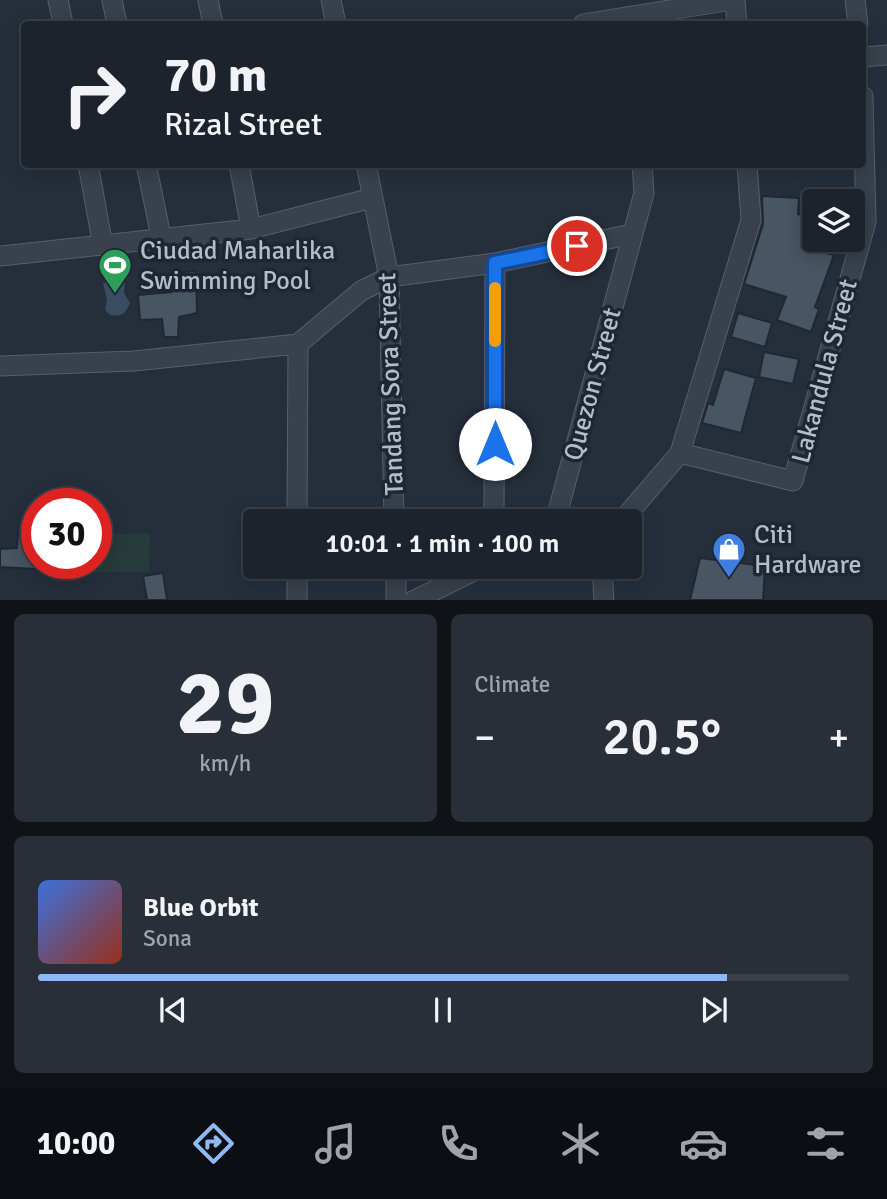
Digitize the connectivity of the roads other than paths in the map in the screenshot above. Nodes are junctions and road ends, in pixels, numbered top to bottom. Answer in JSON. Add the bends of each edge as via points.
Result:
{"nodes":[{"id":1,"x":58,"y":0,"type":"edge"},
{"id":2,"x":112,"y":0,"type":"edge"},
{"id":3,"x":208,"y":0,"type":"edge"},
{"id":4,"x":331,"y":0,"type":"edge"},
{"id":5,"x":734,"y":0,"type":"edge"},
{"id":6,"x":855,"y":0,"type":"edge"},
{"id":7,"x":629,"y":14,"type":"edge"},
{"id":8,"x":62,"y":21,"type":"edge"},
{"id":9,"x":116,"y":21,"type":"edge"},
{"id":10,"x":212,"y":21,"type":"edge"},
{"id":11,"x":335,"y":21,"type":"edge"},
{"id":12,"x":597,"y":21,"type":"edge"},
{"id":13,"x":737,"y":21,"type":"edge"},
{"id":14,"x":858,"y":21,"type":"edge"},
{"id":15,"x":887,"y":55,"type":"edge"},
{"id":16,"x":866,"y":57,"type":"edge"},
{"id":17,"x":89,"y":168,"type":"edge"},
{"id":18,"x":147,"y":168,"type":"edge"},
{"id":19,"x":240,"y":168,"type":"edge"},
{"id":20,"x":368,"y":168,"type":"edge"},
{"id":21,"x":642,"y":168,"type":"edge"},
{"id":22,"x":747,"y":168,"type":"edge"},
{"id":23,"x":865,"y":168,"type":"edge"},
{"id":24,"x":373,"y":198,"type":"junction"},
{"id":25,"x":251,"y":229,"type":"junction"},
{"id":26,"x":632,"y":234,"type":"junction"},
{"id":27,"x":162,"y":241,"type":"junction"},
{"id":28,"x":103,"y":246,"type":"junction"},
{"id":29,"x":0,"y":256,"type":"edge"},
{"id":30,"x":495,"y":263,"type":"junction"},
{"id":31,"x":389,"y":277,"type":"junction"},
{"id":32,"x":298,"y":344,"type":"junction"},
{"id":33,"x":0,"y":366,"type":"edge"},
{"id":34,"x":680,"y":453,"type":"junction"},
{"id":35,"x":297,"y":509,"type":"edge"},
{"id":36,"x":394,"y":509,"type":"edge"},
{"id":37,"x":494,"y":509,"type":"edge"},
{"id":38,"x":558,"y":509,"type":"edge"},
{"id":39,"x":632,"y":509,"type":"edge"},
{"id":40,"x":297,"y":579,"type":"edge"},
{"id":41,"x":396,"y":579,"type":"edge"},
{"id":42,"x":457,"y":579,"type":"edge"},
{"id":43,"x":603,"y":579,"type":"edge"},
{"id":44,"x":297,"y":600,"type":"edge"},
{"id":45,"x":396,"y":600,"type":"edge"},
{"id":46,"x":413,"y":600,"type":"edge"},
{"id":47,"x":604,"y":600,"type":"edge"}],
"edges":[{"from":1,"to":8,"type":"street"},
{"from":2,"to":9,"type":"street"},
{"from":3,"to":10,"type":"street"},
{"from":4,"to":11,"type":"street"},
{"from":5,"to":7,"type":"street"},
{"from":5,"to":13,"type":"street"},
{"from":6,"to":14,"type":"street"},
{"from":7,"to":12,"type":"street"},
{"from":15,"to":16,"type":"street"},
{"from":17,"to":28,"type":"street"},
{"from":18,"to":27,"type":"street"},
{"from":19,"to":25,"type":"street"},
{"from":20,"to":24,"type":"street","name":"Tandang Sora Street"},
{"from":21,"to":26,"type":"street","name":"Quezon Street","via":[[644,193]]},
{"from":22,"to":34,"type":"street","via":[[751,220]]},
{"from":23,"to":34,"type":"street","name":"Lakandula Street","via":[[866,222],[793,481]]},
{"from":24,"to":25,"type":"street"},
{"from":24,"to":31,"type":"street","name":"Tandang Sora Street"},
{"from":25,"to":27,"type":"street"},
{"from":26,"to":30,"type":"street"},
{"from":26,"to":38,"type":"street","name":"Quezon Street"},
{"from":27,"to":28,"type":"street"},
{"from":28,"to":29,"type":"street"},
{"from":30,"to":31,"type":"street"},
{"from":30,"to":37,"type":"street"},
{"from":31,"to":32,"type":"street","via":[[361,291]]},
{"from":31,"to":36,"type":"street","name":"Tandang Sora Street"},
{"from":32,"to":33,"type":"street","via":[[134,361]]},
{"from":32,"to":35,"type":"street"},
{"from":34,"to":39,"type":"street"},
{"from":40,"to":44,"type":"street"},
{"from":41,"to":45,"type":"street"},
{"from":42,"to":46,"type":"street"},
{"from":43,"to":47,"type":"street"}]}
